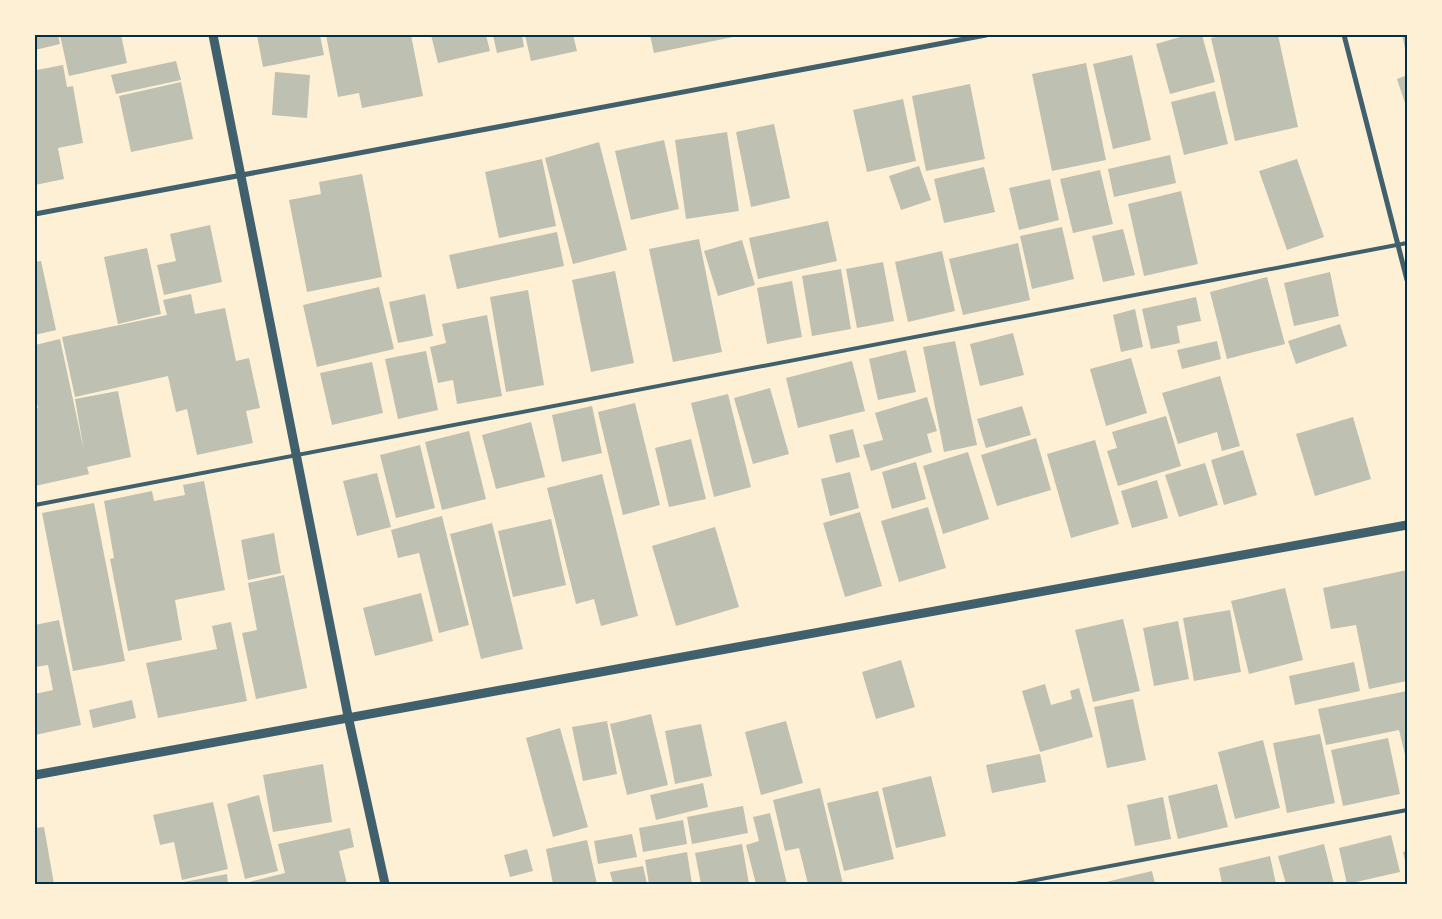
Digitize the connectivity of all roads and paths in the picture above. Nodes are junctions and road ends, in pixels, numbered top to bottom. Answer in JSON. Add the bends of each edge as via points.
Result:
{"nodes":[{"id":1,"x":213,"y":35,"type":"edge"},
{"id":2,"x":986,"y":35,"type":"edge"},
{"id":3,"x":1344,"y":35,"type":"edge"},
{"id":4,"x":242,"y":175,"type":"junction"},
{"id":5,"x":35,"y":214,"type":"edge"},
{"id":6,"x":1407,"y":243,"type":"edge"},
{"id":7,"x":1398,"y":245,"type":"junction"},
{"id":8,"x":1407,"y":280,"type":"edge"},
{"id":9,"x":296,"y":456,"type":"junction"},
{"id":10,"x":35,"y":505,"type":"edge"},
{"id":11,"x":1407,"y":525,"type":"edge"},
{"id":12,"x":348,"y":716,"type":"junction"},
{"id":13,"x":35,"y":775,"type":"edge"},
{"id":14,"x":1407,"y":810,"type":"edge"},
{"id":15,"x":384,"y":884,"type":"edge"},
{"id":16,"x":1015,"y":884,"type":"edge"}],
"edges":[{"from":1,"to":4,"type":"street"},
{"from":2,"to":4,"type":"street"},
{"from":3,"to":7,"type":"street"},
{"from":4,"to":5,"type":"street"},
{"from":4,"to":9,"type":"street"},
{"from":6,"to":7,"type":"lane"},
{"from":7,"to":8,"type":"street"},
{"from":7,"to":9,"type":"lane"},
{"from":9,"to":10,"type":"lane"},
{"from":9,"to":12,"type":"street"},
{"from":11,"to":12,"type":"street"},
{"from":12,"to":13,"type":"street"},
{"from":12,"to":15,"type":"street"},
{"from":14,"to":16,"type":"lane"}]}
